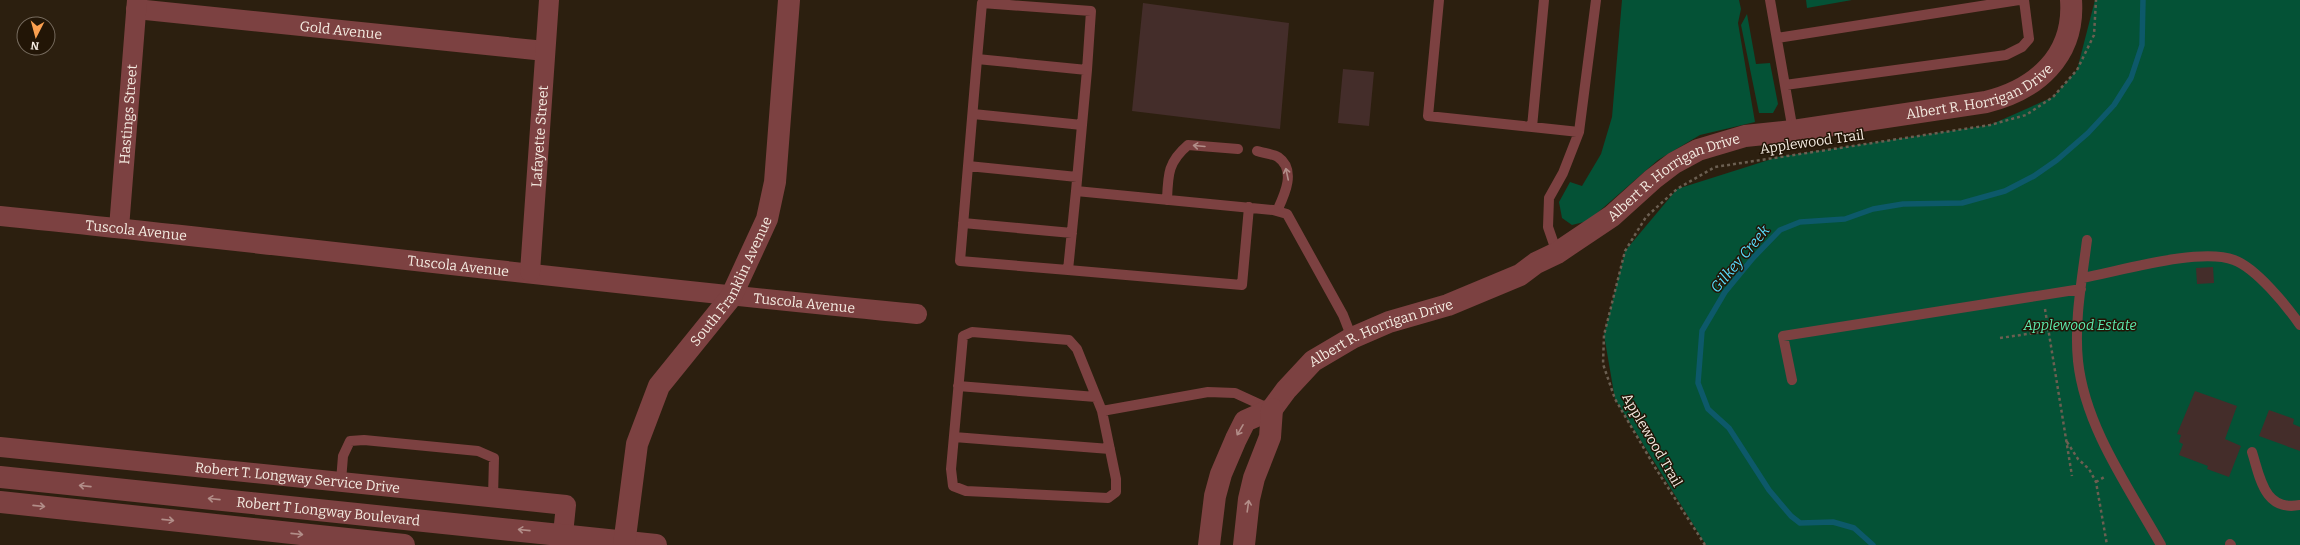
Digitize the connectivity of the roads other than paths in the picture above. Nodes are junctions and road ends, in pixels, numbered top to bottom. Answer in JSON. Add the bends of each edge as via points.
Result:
{"nodes":[{"id":1,"x":549,"y":0,"type":"edge"},
{"id":2,"x":789,"y":0,"type":"edge"},
{"id":3,"x":1439,"y":0,"type":"edge"},
{"id":4,"x":1544,"y":0,"type":"edge"},
{"id":5,"x":1596,"y":0,"type":"edge"},
{"id":6,"x":1770,"y":0,"type":"edge"},
{"id":7,"x":2019,"y":0,"type":"edge"},
{"id":8,"x":2024,"y":0,"type":"edge"},
{"id":9,"x":2071,"y":0,"type":"edge"},
{"id":10,"x":136,"y":4,"type":"edge"},
{"id":11,"x":1777,"y":38,"type":"junction"},
{"id":12,"x":545,"y":51,"type":"junction"},
{"id":13,"x":977,"y":59,"type":"junction"},
{"id":14,"x":1087,"y":70,"type":"junction"},
{"id":15,"x":1784,"y":85,"type":"junction"},
{"id":16,"x":973,"y":114,"type":"junction"},
{"id":17,"x":1082,"y":125,"type":"junction"},
{"id":18,"x":1532,"y":128,"type":"junction"},
{"id":19,"x":1792,"y":131,"type":"junction"},
{"id":20,"x":1579,"y":132,"type":"junction"},
{"id":21,"x":1238,"y":149,"type":"dead end"},
{"id":22,"x":1257,"y":151,"type":"dead end"},
{"id":23,"x":968,"y":166,"type":"junction"},
{"id":24,"x":1077,"y":178,"type":"junction"},
{"id":25,"x":1076,"y":191,"type":"junction"},
{"id":26,"x":1167,"y":200,"type":"junction"},
{"id":27,"x":1249,"y":207,"type":"junction"},
{"id":28,"x":1277,"y":211,"type":"junction"},
{"id":29,"x":0,"y":216,"type":"edge"},
{"id":30,"x":963,"y":223,"type":"junction"},
{"id":31,"x":119,"y":228,"type":"junction"},
{"id":32,"x":1072,"y":233,"type":"junction"},
{"id":33,"x":2087,"y":240,"type":"dead end"},
{"id":34,"x":1557,"y":253,"type":"junction"},
{"id":35,"x":1068,"y":270,"type":"junction"},
{"id":36,"x":530,"y":272,"type":"junction"},
{"id":37,"x":2082,"y":278,"type":"junction"},
{"id":38,"x":2081,"y":289,"type":"junction"},
{"id":39,"x":731,"y":297,"type":"junction"},
{"id":40,"x":917,"y":314,"type":"dead end"},
{"id":41,"x":2296,"y":314,"type":"edge"},
{"id":42,"x":2300,"y":325,"type":"edge"},
{"id":43,"x":1352,"y":338,"type":"junction"},
{"id":44,"x":1792,"y":380,"type":"dead end"},
{"id":45,"x":958,"y":386,"type":"junction"},
{"id":46,"x":1096,"y":397,"type":"junction"},
{"id":47,"x":1272,"y":410,"type":"junction"},
{"id":48,"x":1102,"y":411,"type":"junction"},
{"id":49,"x":954,"y":437,"type":"junction"},
{"id":50,"x":0,"y":447,"type":"edge"},
{"id":51,"x":1110,"y":449,"type":"junction"},
{"id":52,"x":2252,"y":452,"type":"dead end"},
{"id":53,"x":0,"y":477,"type":"edge"},
{"id":54,"x":341,"y":481,"type":"junction"},
{"id":55,"x":493,"y":497,"type":"junction"},
{"id":56,"x":0,"y":502,"type":"edge"},
{"id":57,"x":2300,"y":505,"type":"edge"},
{"id":58,"x":563,"y":534,"type":"junction"},
{"id":59,"x":624,"y":544,"type":"edge"},
{"id":60,"x":404,"y":545,"type":"edge"},
{"id":61,"x":656,"y":545,"type":"edge"},
{"id":62,"x":1209,"y":545,"type":"edge"},
{"id":63,"x":1244,"y":545,"type":"edge"},
{"id":64,"x":2160,"y":545,"type":"edge"}],
"edges":[{"from":1,"to":12,"type":"street","name":"Lafayette Street"},
{"from":2,"to":39,"type":"street","name":"South Franklin Avenue","via":[[775,182],[767,219]]},
{"from":3,"to":18,"type":"lane","via":[[1428,116]]},
{"from":4,"to":18,"type":"lane"},
{"from":5,"to":20,"type":"lane"},
{"from":6,"to":11,"type":"lane"},
{"from":7,"to":11,"type":"lane"},
{"from":8,"to":15,"type":"lane","via":[[2029,38],[2022,47],[2006,55]]},
{"from":9,"to":19,"type":"street","name":"Albert R. Horrigan Drive","via":[[2067,37],[2060,52],[2049,67],[2022,90],[1986,102]]},
{"from":10,"to":12,"type":"street","name":"Gold Avenue"},
{"from":10,"to":31,"type":"street","name":"Hastings Street"},
{"from":11,"to":15,"type":"lane"},
{"from":12,"to":36,"type":"street","name":"Lafayette Street"},
{"from":13,"to":14,"type":"lane"},
{"from":13,"to":14,"type":"lane","via":[[982,3],[1091,11]]},
{"from":13,"to":16,"type":"lane"},
{"from":14,"to":17,"type":"lane"},
{"from":15,"to":19,"type":"lane"},
{"from":16,"to":17,"type":"lane"},
{"from":16,"to":23,"type":"lane"},
{"from":17,"to":24,"type":"lane"},
{"from":18,"to":20,"type":"lane"},
{"from":19,"to":34,"type":"street","name":"Albert R. Horrigan Drive","via":[[1745,136],[1698,150],[1674,163],[1612,216]]},
{"from":20,"to":34,"type":"lane","via":[[1563,173],[1549,198],[1548,227]]},
{"from":21,"to":26,"type":"lane","one_way":true,"via":[[1188,144],[1171,164]]},
{"from":28,"to":22,"type":"lane","one_way":true,"via":[[1288,180],[1285,166],[1278,157]]},
{"from":23,"to":24,"type":"lane"},
{"from":23,"to":30,"type":"lane"},
{"from":24,"to":25,"type":"lane"},
{"from":25,"to":26,"type":"lane"},
{"from":25,"to":32,"type":"lane"},
{"from":26,"to":27,"type":"lane"},
{"from":27,"to":28,"type":"lane"},
{"from":27,"to":35,"type":"lane","via":[[1242,285]]},
{"from":28,"to":43,"type":"lane","via":[[1287,214],[1312,256]]},
{"from":29,"to":31,"type":"street","name":"Tuscola Avenue"},
{"from":30,"to":32,"type":"lane"},
{"from":30,"to":35,"type":"lane","via":[[960,260]]},
{"from":31,"to":36,"type":"street","name":"Tuscola Avenue"},
{"from":32,"to":35,"type":"lane"},
{"from":33,"to":37,"type":"lane"},
{"from":34,"to":43,"type":"street","name":"Albert R. Horrigan Drive","via":[[1506,282],[1448,305],[1389,322]]},
{"from":36,"to":39,"type":"street","name":"Tuscola Avenue"},
{"from":37,"to":38,"type":"lane"},
{"from":37,"to":41,"type":"lane","via":[[2189,257],[2215,255],[2235,260],[2260,278]]},
{"from":38,"to":44,"type":"lane","via":[[1783,336]]},
{"from":38,"to":64,"type":"lane","via":[[2077,319],[2078,361],[2085,395],[2100,434]]},
{"from":39,"to":40,"type":"street","name":"Tuscola Avenue"},
{"from":39,"to":59,"type":"street","name":"South Franklin Avenue","via":[[659,386],[637,444]]},
{"from":41,"to":42,"type":"lane"},
{"from":43,"to":47,"type":"street","name":"Albert R. Horrigan Drive","via":[[1313,361]]},
{"from":45,"to":46,"type":"lane"},
{"from":45,"to":46,"type":"lane","via":[[963,336],[972,332],[1069,340],[1077,349]]},
{"from":45,"to":49,"type":"lane"},
{"from":46,"to":48,"type":"lane"},
{"from":47,"to":48,"type":"lane","via":[[1235,393],[1208,392]]},
{"from":47,"to":62,"type":"street","name":"Albert R. Horrigan Drive","one_way":true,"via":[[1245,422],[1236,438],[1215,496]]},
{"from":63,"to":47,"type":"street","one_way":true,"via":[[1249,499],[1254,478],[1270,437]]},
{"from":48,"to":51,"type":"lane"},
{"from":49,"to":51,"type":"lane"},
{"from":49,"to":51,"type":"lane","via":[[951,469],[953,486],[966,491],[1108,498],[1116,492]]},
{"from":50,"to":54,"type":"street","name":"Robert T. Longway Service Drive"},
{"from":52,"to":57,"type":"lane","via":[[2265,492],[2271,499],[2287,506]]},
{"from":58,"to":53,"type":"street","name":"Robert T Longway Boulevard","one_way":true},
{"from":54,"to":55,"type":"street","name":"Robert T. Longway Service Drive"},
{"from":54,"to":55,"type":"lane","via":[[344,456],[350,440],[478,451],[494,458]]},
{"from":55,"to":58,"type":"street","name":"Robert T. Longway Service Drive","via":[[566,505]]},
{"from":56,"to":60,"type":"street","name":"Robert T Longway Boulevard","one_way":true},
{"from":58,"to":59,"type":"street","name":"Robert T Longway Boulevard"},
{"from":59,"to":61,"type":"street","name":"Robert T Longway Boulevard"}]}
